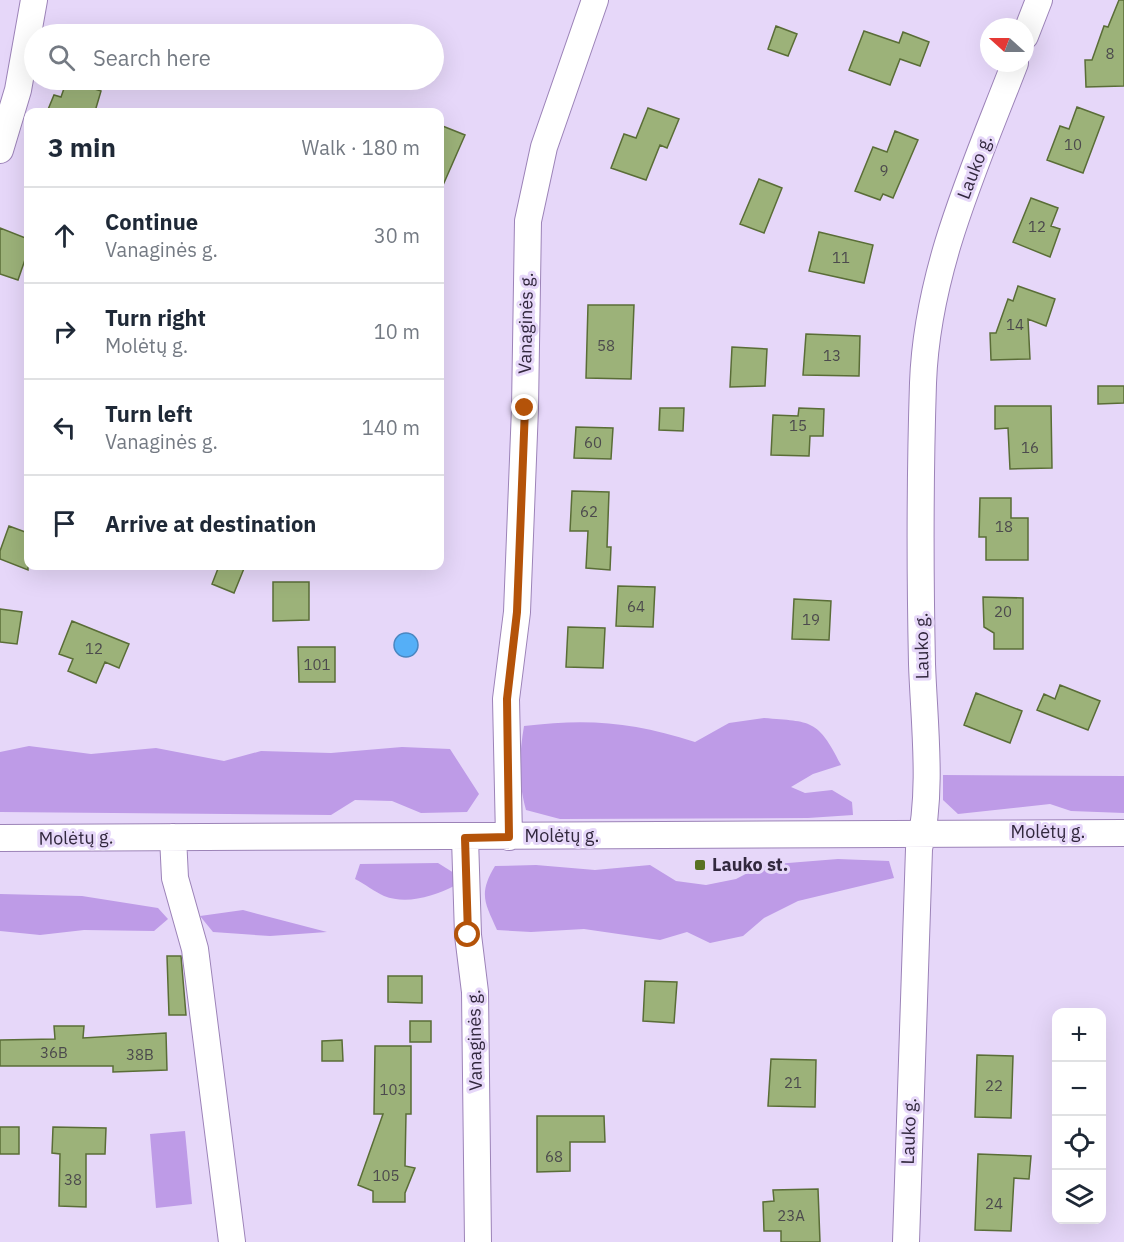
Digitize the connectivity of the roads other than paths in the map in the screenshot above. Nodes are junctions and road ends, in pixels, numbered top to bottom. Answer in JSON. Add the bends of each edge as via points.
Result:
{"nodes":[{"id":1,"x":34,"y":0,"type":"edge"},
{"id":2,"x":596,"y":0,"type":"edge"},
{"id":3,"x":1039,"y":0,"type":"edge"},
{"id":4,"x":1032,"y":18,"type":"edge"},
{"id":5,"x":30,"y":24,"type":"edge"},
{"id":6,"x":24,"y":56,"type":"edge"},
{"id":7,"x":1012,"y":72,"type":"edge"},
{"id":8,"x":0,"y":150,"type":"edge"},
{"id":9,"x":923,"y":833,"type":"junction"},
{"id":10,"x":1124,"y":833,"type":"edge"},
{"id":11,"x":173,"y":837,"type":"junction"},
{"id":12,"x":509,"y":837,"type":"junction"},
{"id":13,"x":0,"y":838,"type":"edge"},
{"id":14,"x":465,"y":838,"type":"junction"},
{"id":15,"x":232,"y":1242,"type":"edge"},
{"id":16,"x":477,"y":1242,"type":"edge"},
{"id":17,"x":906,"y":1242,"type":"edge"}],
"edges":[{"from":1,"to":5,"type":"street"},
{"from":2,"to":12,"type":"street","name":"Vanaginės g.","via":[[544,147],[528,221],[517,612],[507,699]]},
{"from":3,"to":4,"type":"street"},
{"from":6,"to":8,"type":"street"},
{"from":7,"to":9,"type":"street","name":"Lauko g.","via":[[944,251],[930,314],[923,383]]},
{"from":9,"to":10,"type":"street","name":"Molėtų g."},
{"from":9,"to":12,"type":"street","name":"Molėtų g."},
{"from":9,"to":17,"type":"street","name":"Lauko g.","via":[[918,849]]},
{"from":11,"to":13,"type":"street","name":"Molėtų g."},
{"from":11,"to":14,"type":"street","name":"Molėtų g."},
{"from":11,"to":15,"type":"street","via":[[175,879],[195,949]]},
{"from":12,"to":14,"type":"street","name":"Molėtų g."},
{"from":14,"to":16,"type":"street","name":"Vanaginės g.","via":[[468,935],[475,992]]}]}
